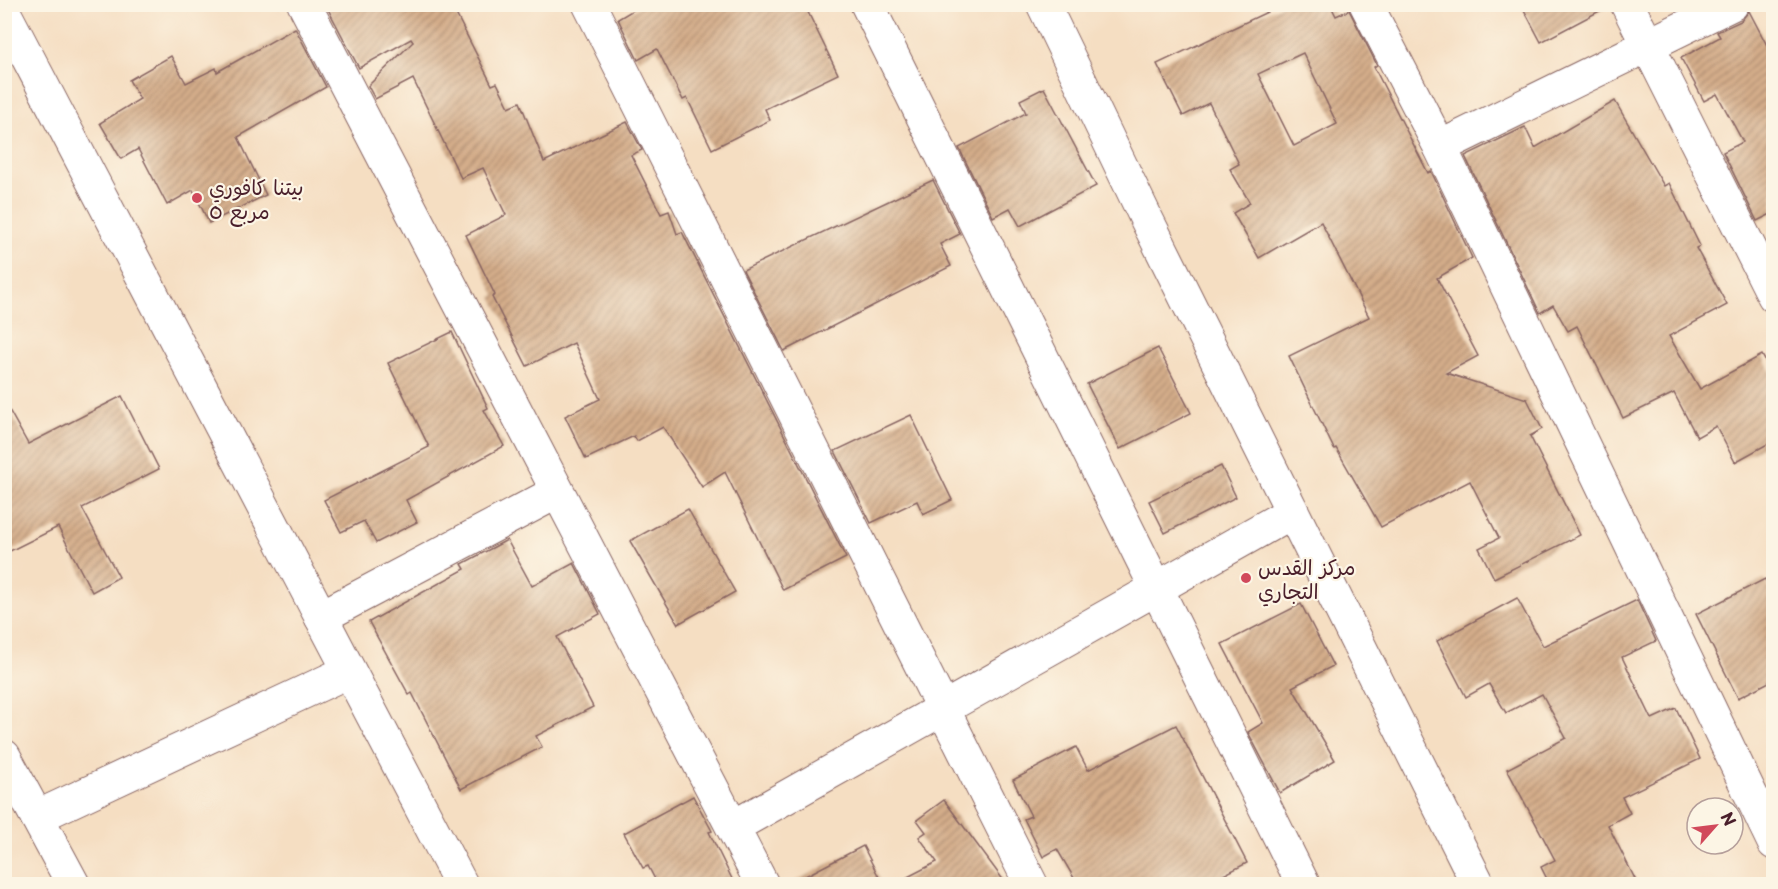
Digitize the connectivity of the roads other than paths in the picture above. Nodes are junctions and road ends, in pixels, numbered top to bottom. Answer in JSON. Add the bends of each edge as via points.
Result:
{"nodes":[{"id":1,"x":304,"y":4,"type":"edge"},
{"id":2,"x":589,"y":4,"type":"edge"},
{"id":3,"x":867,"y":4,"type":"edge"},
{"id":4,"x":1043,"y":4,"type":"edge"},
{"id":5,"x":1366,"y":4,"type":"edge"},
{"id":6,"x":1627,"y":4,"type":"edge"},
{"id":7,"x":1732,"y":4,"type":"edge"},
{"id":8,"x":4,"y":12,"type":"edge"},
{"id":9,"x":1648,"y":46,"type":"junction"},
{"id":10,"x":1440,"y":147,"type":"junction"},
{"id":11,"x":1773,"y":296,"type":"edge"},
{"id":12,"x":557,"y":492,"type":"junction"},
{"id":13,"x":1293,"y":512,"type":"junction"},
{"id":14,"x":1157,"y":588,"type":"junction"},
{"id":15,"x":321,"y":617,"type":"junction"},
{"id":16,"x":349,"y":671,"type":"junction"},
{"id":17,"x":943,"y":708,"type":"junction"},
{"id":18,"x":4,"y":756,"type":"edge"},
{"id":19,"x":1764,"y":802,"type":"edge"},
{"id":20,"x":37,"y":817,"type":"junction"},
{"id":21,"x":733,"y":826,"type":"junction"},
{"id":22,"x":1773,"y":843,"type":"edge"},
{"id":23,"x":73,"y":885,"type":"edge"},
{"id":24,"x":461,"y":885,"type":"edge"},
{"id":25,"x":762,"y":885,"type":"edge"},
{"id":26,"x":1031,"y":885,"type":"edge"},
{"id":27,"x":1304,"y":885,"type":"edge"},
{"id":28,"x":1478,"y":885,"type":"edge"}],
"edges":[{"from":1,"to":12,"type":"street"},
{"from":2,"to":17,"type":"street"},
{"from":3,"to":14,"type":"street"},
{"from":4,"to":13,"type":"street"},
{"from":5,"to":10,"type":"street"},
{"from":6,"to":9,"type":"street"},
{"from":7,"to":9,"type":"street"},
{"from":8,"to":15,"type":"street"},
{"from":9,"to":10,"type":"street"},
{"from":9,"to":11,"type":"street"},
{"from":10,"to":19,"type":"street"},
{"from":12,"to":15,"type":"street"},
{"from":12,"to":21,"type":"street"},
{"from":13,"to":14,"type":"street"},
{"from":13,"to":28,"type":"street"},
{"from":14,"to":17,"type":"street"},
{"from":14,"to":27,"type":"street"},
{"from":15,"to":16,"type":"street"},
{"from":16,"to":20,"type":"street"},
{"from":16,"to":24,"type":"street"},
{"from":17,"to":21,"type":"street"},
{"from":17,"to":26,"type":"street"},
{"from":18,"to":20,"type":"street"},
{"from":19,"to":22,"type":"street"},
{"from":20,"to":23,"type":"street"},
{"from":21,"to":25,"type":"street"}]}
